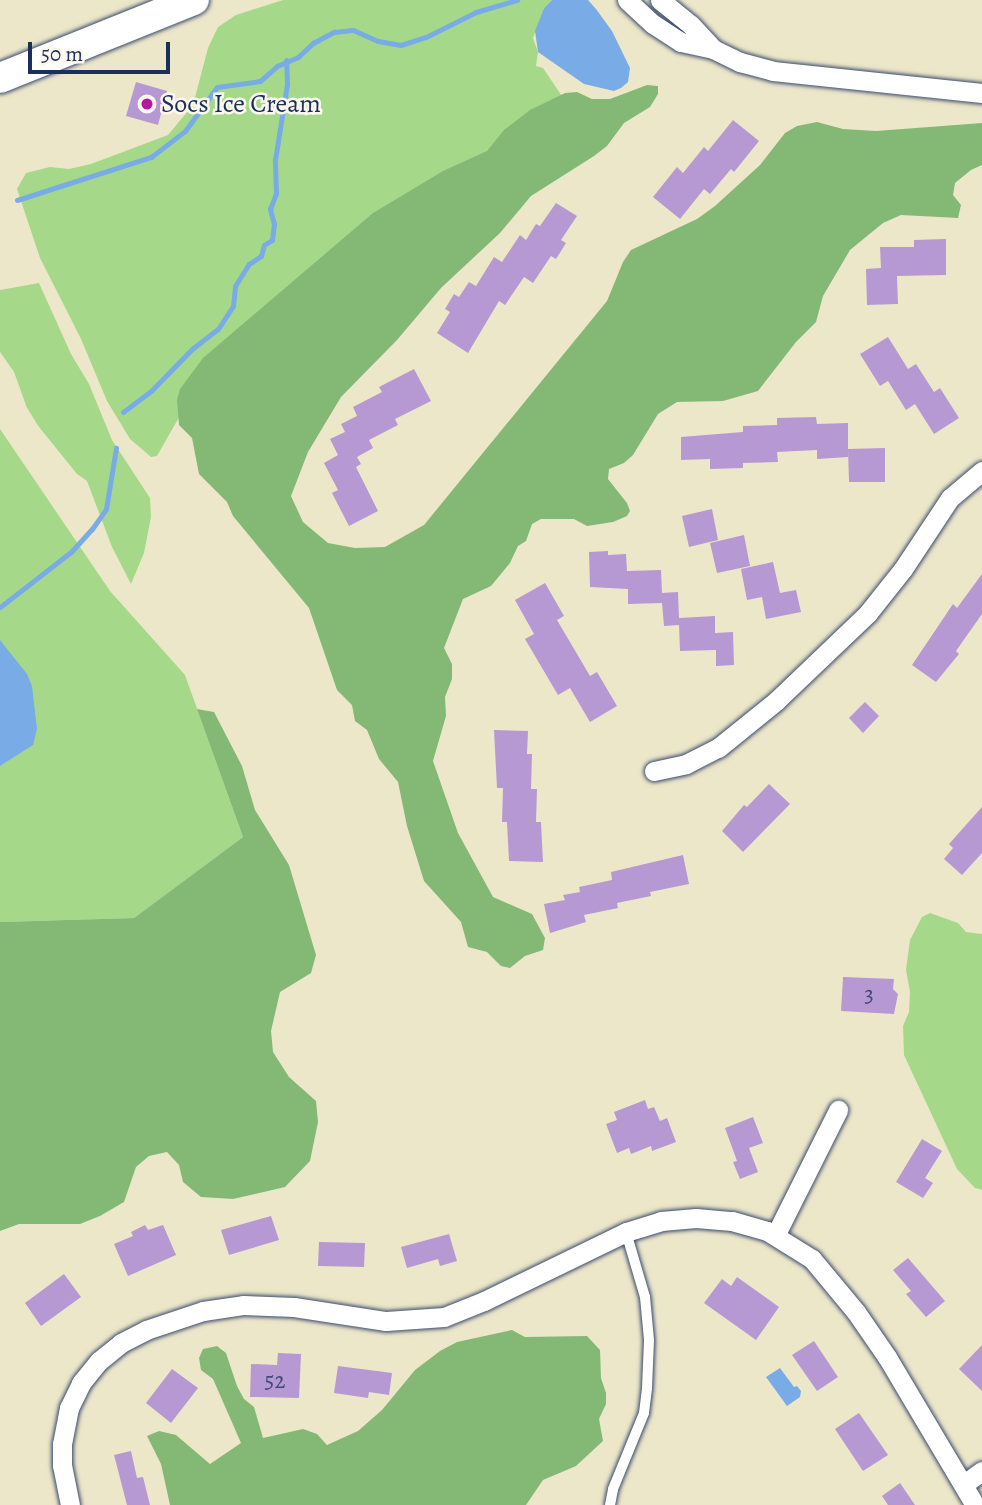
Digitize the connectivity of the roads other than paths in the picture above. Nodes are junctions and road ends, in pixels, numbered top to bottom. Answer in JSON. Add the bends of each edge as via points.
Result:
{"nodes":[{"id":1,"x":194,"y":0,"type":"edge"},
{"id":2,"x":628,"y":0,"type":"edge"},
{"id":3,"x":660,"y":0,"type":"edge"},
{"id":4,"x":713,"y":49,"type":"junction"},
{"id":5,"x":0,"y":78,"type":"edge"},
{"id":6,"x":982,"y":93,"type":"edge"},
{"id":7,"x":982,"y":471,"type":"edge"},
{"id":8,"x":654,"y":771,"type":"dead end"},
{"id":9,"x":838,"y":1110,"type":"dead end"},
{"id":10,"x":626,"y":1233,"type":"junction"},
{"id":11,"x":776,"y":1234,"type":"junction"},
{"id":12,"x":982,"y":1471,"type":"edge"},
{"id":13,"x":964,"y":1484,"type":"junction"},
{"id":14,"x":70,"y":1505,"type":"edge"},
{"id":15,"x":610,"y":1505,"type":"edge"},
{"id":16,"x":975,"y":1505,"type":"edge"}],
"edges":[{"from":1,"to":5,"type":"main road"},
{"from":2,"to":4,"type":"street","via":[[669,36]]},
{"from":3,"to":4,"type":"street"},
{"from":4,"to":6,"type":"street","via":[[773,71]]},
{"from":7,"to":8,"type":"street","via":[[950,498],[868,613],[776,701],[718,748],[686,764]]},
{"from":9,"to":11,"type":"street"},
{"from":10,"to":11,"type":"street","via":[[661,1221],[696,1218],[732,1221]]},
{"from":10,"to":14,"type":"street","via":[[444,1317],[386,1321],[294,1307],[243,1305],[184,1316],[132,1336],[88,1373],[69,1408],[61,1465]]},
{"from":10,"to":15,"type":"lane","via":[[645,1297],[647,1388],[644,1413]]},
{"from":11,"to":13,"type":"street","via":[[812,1259],[856,1312]]},
{"from":12,"to":13,"type":"street"},
{"from":13,"to":16,"type":"street"}]}
